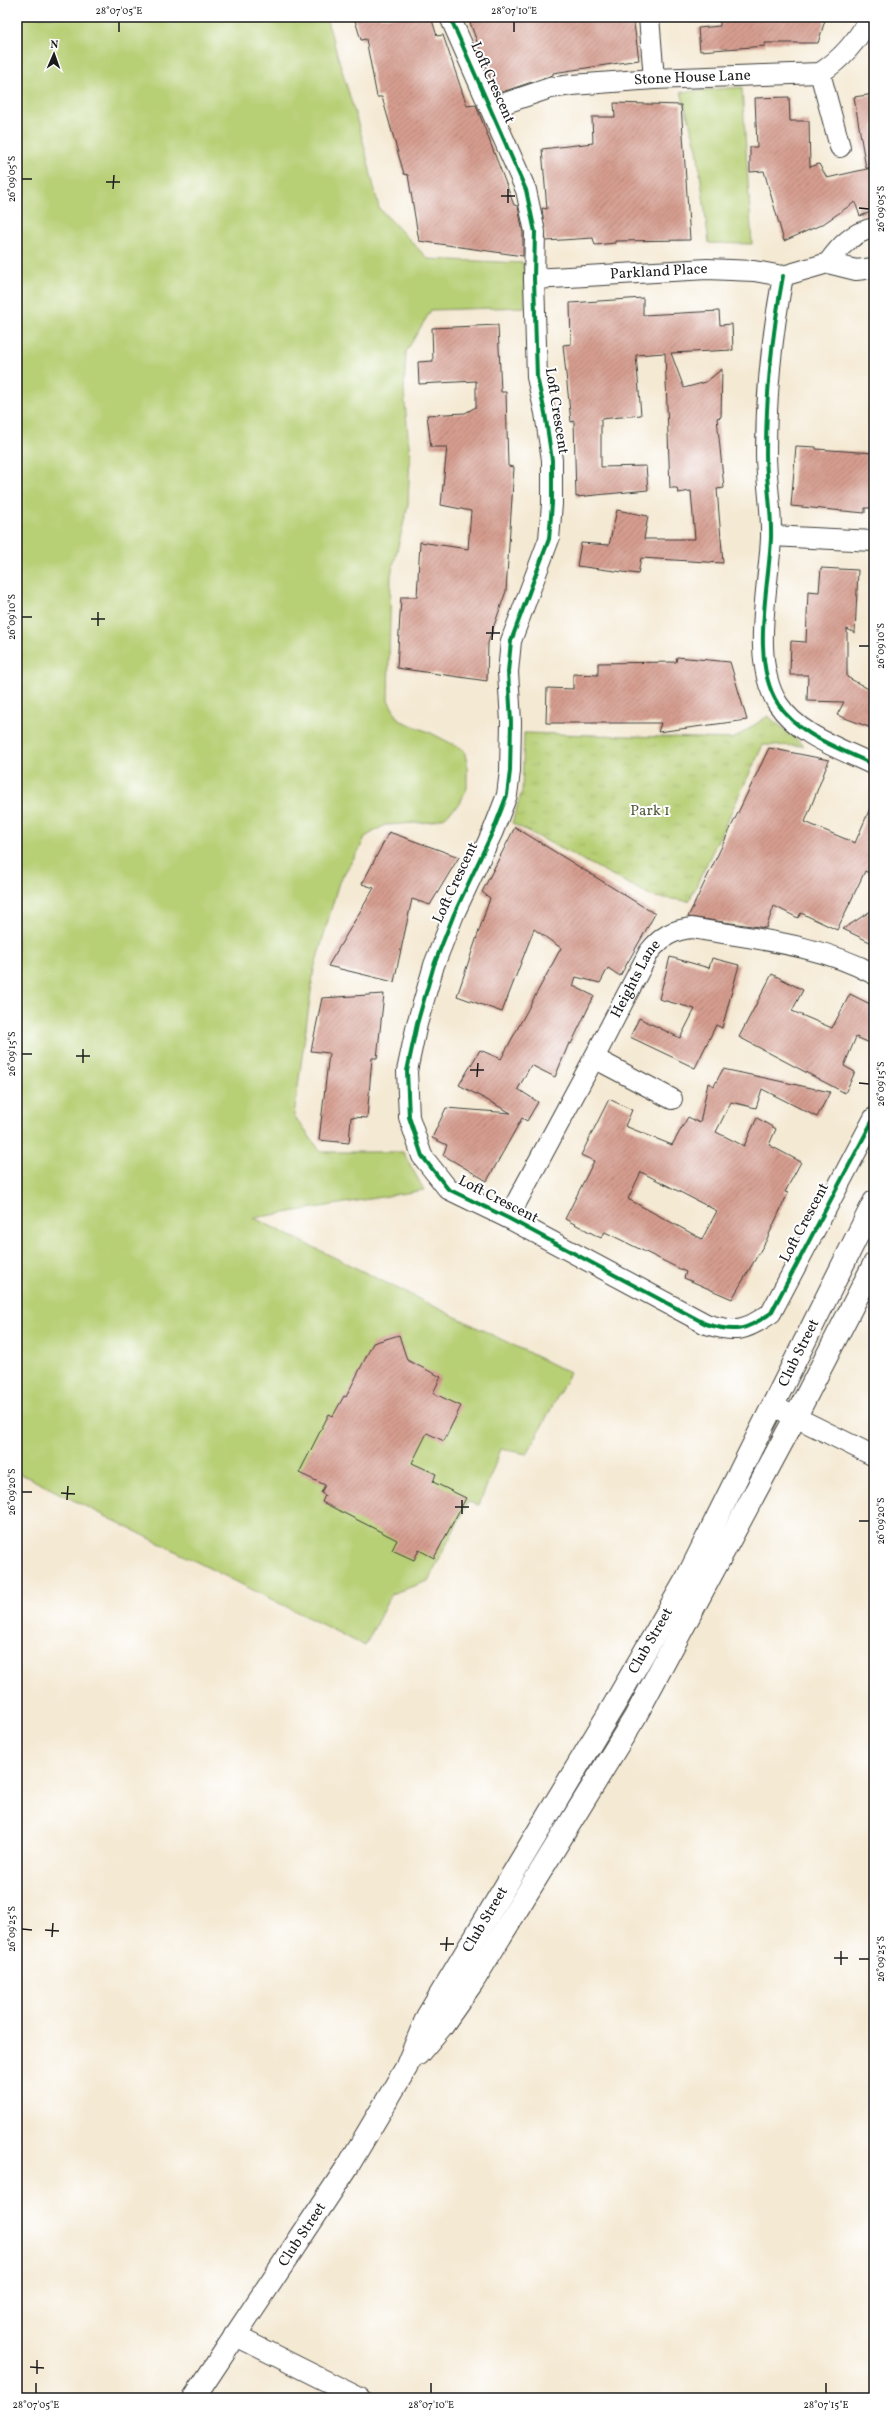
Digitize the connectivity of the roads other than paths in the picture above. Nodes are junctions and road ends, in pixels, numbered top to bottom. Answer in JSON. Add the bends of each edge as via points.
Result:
{"nodes":[{"id":1,"x":450,"y":17,"type":"edge"},
{"id":2,"x":649,"y":17,"type":"edge"},
{"id":3,"x":870,"y":17,"type":"edge"},
{"id":4,"x":820,"y":73,"type":"junction"},
{"id":5,"x":654,"y":79,"type":"junction"},
{"id":6,"x":491,"y":108,"type":"junction"},
{"id":7,"x":840,"y":147,"type":"dead end"},
{"id":8,"x":874,"y":228,"type":"edge"},
{"id":9,"x":828,"y":263,"type":"junction"},
{"id":10,"x":874,"y":268,"type":"edge"},
{"id":11,"x":783,"y":276,"type":"junction"},
{"id":12,"x":534,"y":279,"type":"junction"},
{"id":13,"x":771,"y":536,"type":"junction"},
{"id":14,"x":874,"y":541,"type":"edge"},
{"id":15,"x":874,"y":765,"type":"edge"},
{"id":16,"x":874,"y":974,"type":"edge"},
{"id":17,"x":594,"y":1058,"type":"junction"},
{"id":18,"x":672,"y":1099,"type":"dead end"},
{"id":19,"x":874,"y":1118,"type":"edge"},
{"id":20,"x":874,"y":1202,"type":"edge"},
{"id":21,"x":508,"y":1218,"type":"junction"},
{"id":22,"x":874,"y":1264,"type":"edge"},
{"id":23,"x":773,"y":1406,"type":"junction"},
{"id":24,"x":795,"y":1418,"type":"junction"},
{"id":25,"x":874,"y":1456,"type":"edge"},
{"id":26,"x":406,"y":2068,"type":"junction"},
{"id":27,"x":234,"y":2335,"type":"junction"},
{"id":28,"x":194,"y":2398,"type":"edge"},
{"id":29,"x":360,"y":2398,"type":"edge"}],
"edges":[{"from":1,"to":6,"type":"street","name":"Loft Crescent"},
{"from":2,"to":5,"type":"street"},
{"from":3,"to":4,"type":"street","via":[[862,33],[845,54],[834,65]]},
{"from":4,"to":5,"type":"street","name":"Stone House Lane"},
{"from":4,"to":7,"type":"street"},
{"from":5,"to":6,"type":"street","name":"Stone House Lane","via":[[550,88]]},
{"from":6,"to":12,"type":"street","name":"Loft Crescent","via":[[526,190],[535,232]]},
{"from":8,"to":9,"type":"street","via":[[844,242]]},
{"from":9,"to":10,"type":"street","via":[[856,270]]},
{"from":9,"to":11,"type":"street"},
{"from":11,"to":12,"type":"street","name":"Parkland Place","via":[[754,271],[707,269]]},
{"from":11,"to":13,"type":"street","via":[[772,331],[768,393],[766,454]]},
{"from":12,"to":21,"type":"street","name":"Loft Crescent","via":[[537,377],[552,460],[549,539],[511,641],[508,672],[510,771],[507,795],[494,831],[454,914],[434,965],[407,1071],[409,1117],[422,1156],[448,1190]]},
{"from":13,"to":14,"type":"street"},
{"from":13,"to":15,"type":"street","via":[[763,647],[766,678],[778,704],[797,723],[814,736]]},
{"from":16,"to":17,"type":"street","name":"Heights Lane","via":[[852,962],[826,953],[692,928],[678,929],[660,938],[649,952]]},
{"from":17,"to":18,"type":"street"},
{"from":17,"to":21,"type":"street","name":"Heights Lane"},
{"from":19,"to":21,"type":"street","name":"Loft Crescent","via":[[771,1313],[752,1327],[727,1330],[706,1324]]},
{"from":20,"to":23,"type":"main road","name":"Club Street"},
{"from":22,"to":24,"type":"main road","name":"Club Street"},
{"from":23,"to":24,"type":"street"},
{"from":23,"to":26,"type":"main road","name":"Club Street","via":[[687,1578],[427,2017]]},
{"from":24,"to":25,"type":"street"},
{"from":24,"to":26,"type":"main road","name":"Club Street","via":[[604,1769],[472,1983],[441,2027]]},
{"from":26,"to":27,"type":"main road","name":"Club Street","via":[[348,2166]]},
{"from":27,"to":28,"type":"main road","name":"Club Street"},
{"from":27,"to":29,"type":"street"}]}
